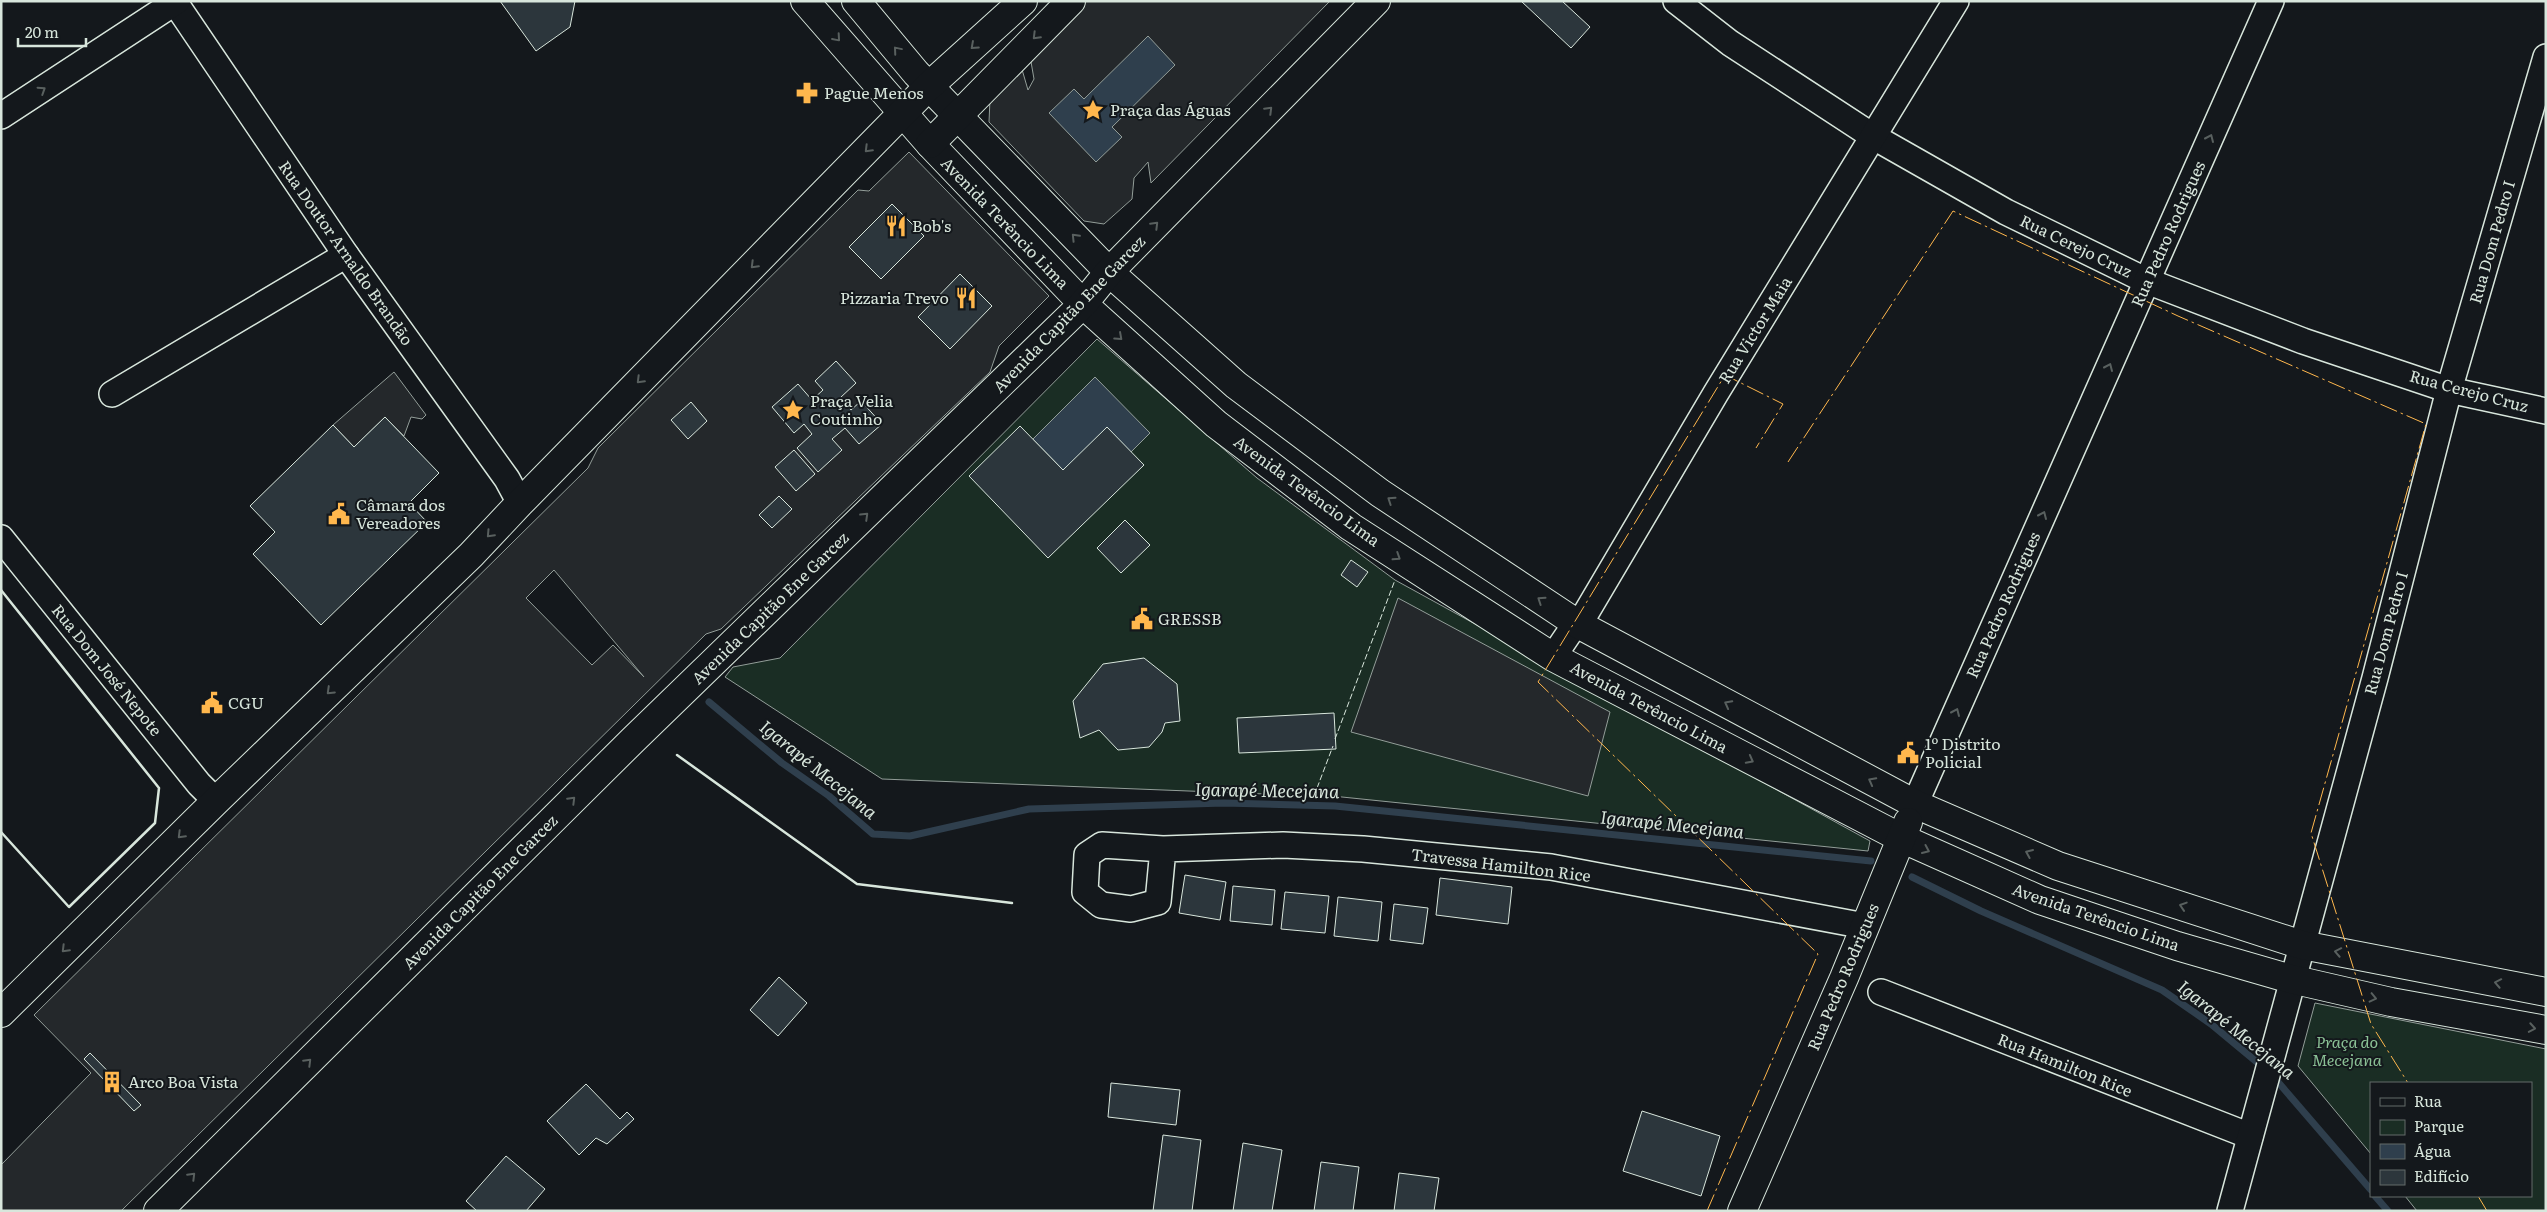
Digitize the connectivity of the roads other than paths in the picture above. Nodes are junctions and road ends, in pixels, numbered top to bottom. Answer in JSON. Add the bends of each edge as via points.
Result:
{"nodes":[{"id":1,"x":805,"y":1,"type":"edge"},
{"id":2,"x":856,"y":1,"type":"edge"},
{"id":3,"x":1023,"y":1,"type":"edge"},
{"id":4,"x":1071,"y":1,"type":"edge"},
{"id":5,"x":1376,"y":1,"type":"edge"},
{"id":6,"x":1676,"y":1,"type":"edge"},
{"id":7,"x":1956,"y":1,"type":"edge"},
{"id":8,"x":2271,"y":1,"type":"edge"},
{"id":9,"x":175,"y":2,"type":"edge"},
{"id":10,"x":2546,"y":57,"type":"edge"},
{"id":11,"x":929,"y":86,"type":"junction"},
{"id":12,"x":902,"y":114,"type":"junction"},
{"id":13,"x":957,"y":115,"type":"junction"},
{"id":14,"x":1,"y":116,"type":"edge"},
{"id":15,"x":1874,"y":137,"type":"junction"},
{"id":16,"x":930,"y":144,"type":"junction"},
{"id":17,"x":346,"y":255,"type":"junction"},
{"id":18,"x":1109,"y":272,"type":"junction"},
{"id":19,"x":2147,"y":281,"type":"junction"},
{"id":20,"x":1083,"y":304,"type":"junction"},
{"id":21,"x":2449,"y":390,"type":"junction"},
{"id":22,"x":112,"y":394,"type":"dead end"},
{"id":23,"x":2546,"y":411,"type":"edge"},
{"id":24,"x":520,"y":503,"type":"junction"},
{"id":25,"x":1,"y":538,"type":"edge"},
{"id":26,"x":1576,"y":623,"type":"junction"},
{"id":27,"x":1553,"y":657,"type":"junction"},
{"id":28,"x":216,"y":801,"type":"junction"},
{"id":29,"x":1915,"y":804,"type":"junction"},
{"id":30,"x":1899,"y":842,"type":"junction"},
{"id":31,"x":1163,"y":849,"type":"dead end"},
{"id":32,"x":1868,"y":920,"type":"junction"},
{"id":33,"x":2302,"y":945,"type":"junction"},
{"id":34,"x":2291,"y":979,"type":"junction"},
{"id":35,"x":1881,"y":992,"type":"dead end"},
{"id":36,"x":2546,"y":992,"type":"edge"},
{"id":37,"x":1,"y":1013,"type":"edge"},
{"id":38,"x":2546,"y":1030,"type":"edge"},
{"id":39,"x":2250,"y":1136,"type":"junction"},
{"id":40,"x":158,"y":1211,"type":"edge"},
{"id":41,"x":1742,"y":1211,"type":"edge"},
{"id":42,"x":2230,"y":1211,"type":"edge"}],
"edges":[{"from":1,"to":12,"type":"main road","name":"Avenida Terêncio Lima","one_way":true},
{"from":11,"to":2,"type":"main road","one_way":true},
{"from":3,"to":11,"type":"main road","one_way":true},
{"from":4,"to":13,"type":"main road","one_way":true},
{"from":18,"to":5,"type":"main road","name":"Avenida Capitão Ene Garcez","one_way":true},
{"from":6,"to":15,"type":"street","name":"Rua Cerejo Cruz","via":[[1730,43]]},
{"from":7,"to":15,"type":"street","name":"Rua Victor Maia"},
{"from":19,"to":8,"type":"street","name":"Rua Pedro Rodrigues","one_way":true},
{"from":14,"to":9,"type":"street","one_way":true},
{"from":9,"to":17,"type":"street","name":"Rua Doutor Arnaldo Brandão"},
{"from":10,"to":21,"type":"street","name":"Rua Dom Pedro I"},
{"from":11,"to":12,"type":"main road"},
{"from":11,"to":13,"type":"main road"},
{"from":12,"to":16,"type":"main road","name":"Avenida Terêncio Lima"},
{"from":12,"to":24,"type":"main road","one_way":true},
{"from":13,"to":16,"type":"main road"},
{"from":18,"to":13,"type":"main road","one_way":true},
{"from":15,"to":19,"type":"street","name":"Rua Cerejo Cruz","via":[[2006,212]]},
{"from":15,"to":26,"type":"street","name":"Rua Victor Maia","via":[[1716,393],[1586,613]]},
{"from":16,"to":20,"type":"main road","name":"Avenida Terêncio Lima"},
{"from":17,"to":22,"type":"street"},
{"from":17,"to":24,"type":"street","name":"Rua Doutor Arnaldo Brandão","via":[[507,479]]},
{"from":18,"to":20,"type":"main road","name":"Avenida Capitão Ene Garcez"},
{"from":26,"to":18,"type":"main road","one_way":true,"via":[[1364,481],[1236,385]]},
{"from":19,"to":21,"type":"street","name":"Rua Cerejo Cruz","via":[[2303,340]]},
{"from":29,"to":19,"type":"street","name":"Rua Pedro Rodrigues","one_way":true},
{"from":20,"to":27,"type":"main road","name":"Avenida Terêncio Lima","one_way":true,"via":[[1216,424],[1351,527]]},
{"from":40,"to":20,"type":"main road","name":"Avenida Capitão Ene Garcez","one_way":true,"via":[[640,733]]},
{"from":21,"to":23,"type":"street","name":"Rua Cerejo Cruz"},
{"from":21,"to":33,"type":"street","name":"Rua Dom Pedro I"},
{"from":24,"to":28,"type":"main road","one_way":true,"via":[[471,555]]},
{"from":25,"to":28,"type":"street","name":"Rua Dom José Nepote","via":[[193,777]]},
{"from":26,"to":27,"type":"street","name":"Rua Victor Maia"},
{"from":29,"to":26,"type":"main road","one_way":true},
{"from":27,"to":30,"type":"main road","name":"Avenida Terêncio Lima","one_way":true},
{"from":28,"to":37,"type":"main road","one_way":true},
{"from":29,"to":30,"type":"main road","name":"Rua Pedro Rodrigues"},
{"from":33,"to":29,"type":"main road","one_way":true,"via":[[2058,866]]},
{"from":30,"to":32,"type":"main road","name":"Rua Pedro Rodrigues"},
{"from":30,"to":34,"type":"main road","name":"Avenida Terêncio Lima","one_way":true,"via":[[2040,900],[2177,946]]},
{"from":31,"to":32,"type":"street","name":"Travessa Hamilton Rice","via":[[1283,845],[1552,867]]},
{"from":32,"to":41,"type":"main road","name":"Rua Pedro Rodrigues"},
{"from":33,"to":34,"type":"street","name":"Rua Dom Pedro I"},
{"from":36,"to":33,"type":"main road","one_way":true},
{"from":34,"to":38,"type":"main road","name":"Avenida Terêncio Lima","one_way":true,"via":[[2391,1002]]},
{"from":34,"to":39,"type":"street","name":"Rua Dom Pedro I"},
{"from":35,"to":39,"type":"street","name":"Rua Hamilton Rice"},
{"from":39,"to":42,"type":"street","name":"Rua Dom Pedro I"}]}
